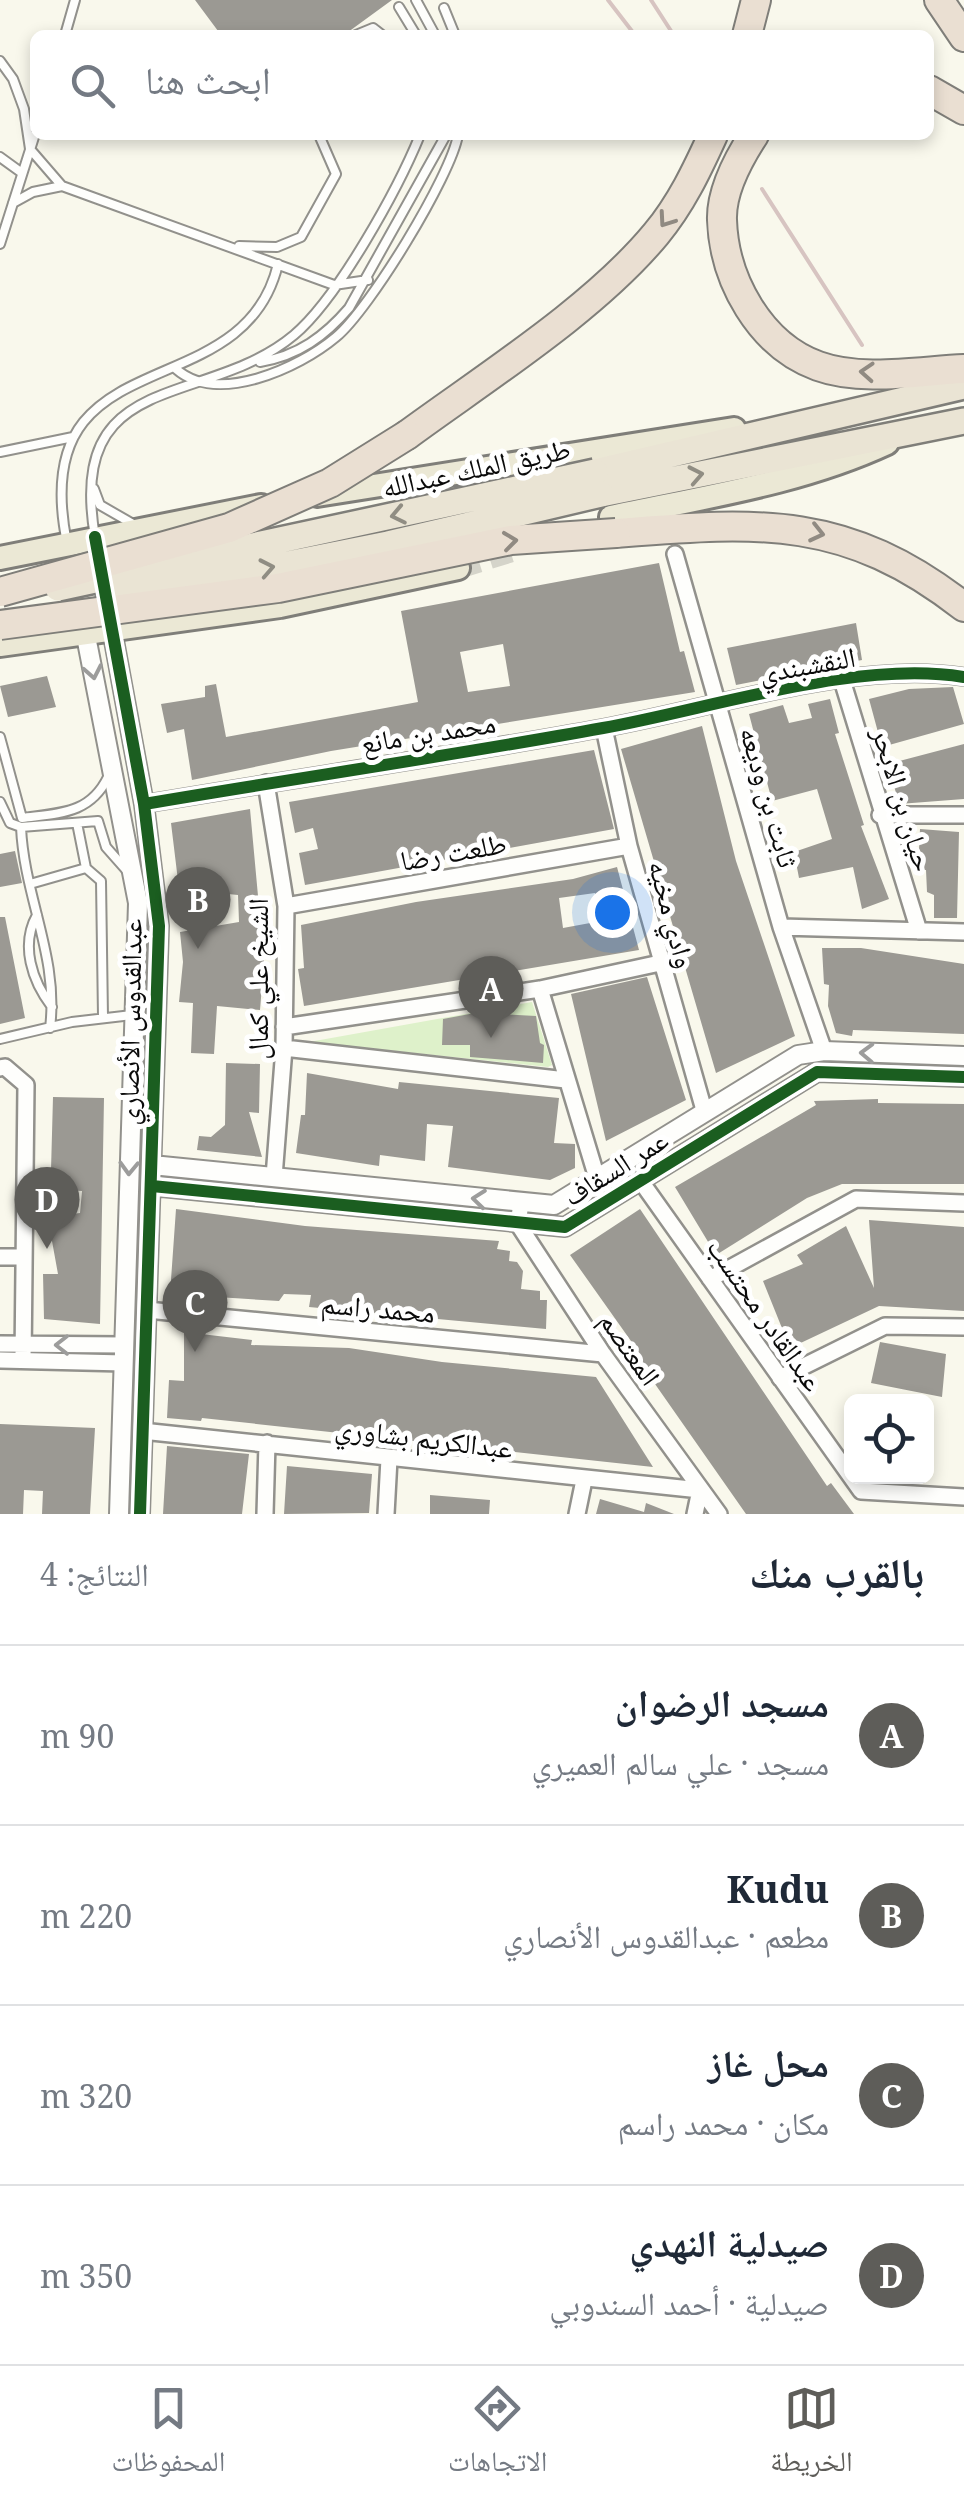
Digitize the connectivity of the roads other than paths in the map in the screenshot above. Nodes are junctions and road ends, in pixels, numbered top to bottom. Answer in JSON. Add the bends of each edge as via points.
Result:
{"nodes":[{"id":1,"x":73,"y":0,"type":"edge"},
{"id":2,"x":416,"y":0,"type":"edge"},
{"id":3,"x":756,"y":0,"type":"edge"},
{"id":4,"x":939,"y":0,"type":"edge"},
{"id":5,"x":399,"y":7,"type":"dead end"},
{"id":6,"x":444,"y":8,"type":"dead end"},
{"id":7,"x":67,"y":30,"type":"edge"},
{"id":8,"x":413,"y":30,"type":"edge"},
{"id":9,"x":432,"y":30,"type":"edge"},
{"id":10,"x":453,"y":30,"type":"edge"},
{"id":11,"x":748,"y":30,"type":"edge"},
{"id":12,"x":964,"y":37,"type":"edge"},
{"id":13,"x":0,"y":62,"type":"edge"},
{"id":14,"x":934,"y":93,"type":"edge"},
{"id":15,"x":964,"y":110,"type":"edge"},
{"id":16,"x":33,"y":140,"type":"edge"},
{"id":17,"x":321,"y":140,"type":"edge"},
{"id":18,"x":418,"y":140,"type":"edge"},
{"id":19,"x":443,"y":140,"type":"edge"},
{"id":20,"x":456,"y":140,"type":"edge"},
{"id":21,"x":712,"y":140,"type":"edge"},
{"id":22,"x":751,"y":140,"type":"edge"},
{"id":23,"x":30,"y":149,"type":"junction"},
{"id":24,"x":0,"y":157,"type":"edge"},
{"id":25,"x":22,"y":173,"type":"junction"},
{"id":26,"x":62,"y":186,"type":"junction"},
{"id":27,"x":13,"y":204,"type":"junction"},
{"id":28,"x":0,"y":244,"type":"edge"},
{"id":29,"x":228,"y":244,"type":"junction"},
{"id":30,"x":278,"y":264,"type":"junction"},
{"id":31,"x":368,"y":280,"type":"junction"},
{"id":32,"x":334,"y":285,"type":"junction"},
{"id":33,"x":256,"y":362,"type":"junction"},
{"id":34,"x":176,"y":368,"type":"junction"},
{"id":35,"x":964,"y":369,"type":"edge"},
{"id":36,"x":192,"y":382,"type":"junction"},
{"id":37,"x":964,"y":386,"type":"edge"},
{"id":38,"x":866,"y":409,"type":"junction"},
{"id":39,"x":964,"y":422,"type":"edge"},
{"id":40,"x":72,"y":437,"type":"junction"},
{"id":41,"x":0,"y":452,"type":"edge"},
{"id":42,"x":92,"y":481,"type":"junction"},
{"id":43,"x":606,"y":504,"type":"junction"},
{"id":44,"x":147,"y":529,"type":"junction"},
{"id":45,"x":95,"y":537,"type":"junction"},
{"id":46,"x":67,"y":542,"type":"junction"},
{"id":47,"x":674,"y":554,"type":"dead end"},
{"id":48,"x":0,"y":558,"type":"edge"},
{"id":49,"x":458,"y":568,"type":"tunnel mouth"},
{"id":50,"x":0,"y":596,"type":"edge"},
{"id":51,"x":964,"y":607,"type":"edge"},
{"id":52,"x":0,"y":623,"type":"edge"},
{"id":53,"x":110,"y":626,"type":"junction"},
{"id":54,"x":85,"y":630,"type":"junction"},
{"id":55,"x":0,"y":645,"type":"edge"},
{"id":56,"x":964,"y":677,"type":"edge"},
{"id":57,"x":842,"y":680,"type":"junction"},
{"id":58,"x":719,"y":705,"type":"junction"},
{"id":59,"x":604,"y":728,"type":"junction"},
{"id":60,"x":0,"y":736,"type":"edge"},
{"id":61,"x":112,"y":768,"type":"junction"},
{"id":62,"x":266,"y":783,"type":"junction"},
{"id":63,"x":0,"y":802,"type":"edge"},
{"id":64,"x":144,"y":804,"type":"junction"},
{"id":65,"x":964,"y":815,"type":"edge"},
{"id":66,"x":880,"y":816,"type":"junction"},
{"id":67,"x":77,"y":823,"type":"junction"},
{"id":68,"x":21,"y":827,"type":"junction"},
{"id":69,"x":629,"y":846,"type":"junction"},
{"id":70,"x":86,"y":868,"type":"junction"},
{"id":71,"x":136,"y":882,"type":"junction"},
{"id":72,"x":30,"y":884,"type":"junction"},
{"id":73,"x":286,"y":906,"type":"junction"},
{"id":74,"x":36,"y":914,"type":"junction"},
{"id":75,"x":781,"y":927,"type":"junction"},
{"id":76,"x":918,"y":930,"type":"junction"},
{"id":77,"x":964,"y":932,"type":"edge"},
{"id":78,"x":660,"y":963,"type":"junction"},
{"id":79,"x":540,"y":989,"type":"junction"},
{"id":80,"x":52,"y":1006,"type":"junction"},
{"id":81,"x":134,"y":1014,"type":"junction"},
{"id":82,"x":103,"y":1017,"type":"junction"},
{"id":83,"x":284,"y":1027,"type":"junction"},
{"id":84,"x":50,"y":1028,"type":"junction"},
{"id":85,"x":0,"y":1039,"type":"edge"},
{"id":86,"x":284,"y":1048,"type":"junction"},
{"id":87,"x":824,"y":1051,"type":"junction"},
{"id":88,"x":964,"y":1056,"type":"edge"},
{"id":89,"x":0,"y":1068,"type":"edge"},
{"id":90,"x":964,"y":1078,"type":"edge"},
{"id":91,"x":566,"y":1080,"type":"junction"},
{"id":92,"x":704,"y":1110,"type":"junction"},
{"id":93,"x":152,"y":1165,"type":"junction"},
{"id":94,"x":274,"y":1177,"type":"junction"},
{"id":95,"x":597,"y":1178,"type":"junction"},
{"id":96,"x":640,"y":1180,"type":"junction"},
{"id":97,"x":152,"y":1186,"type":"junction"},
{"id":98,"x":520,"y":1203,"type":"junction"},
{"id":99,"x":964,"y":1203,"type":"edge"},
{"id":100,"x":518,"y":1224,"type":"junction"},
{"id":101,"x":0,"y":1257,"type":"edge"},
{"id":102,"x":23,"y":1257,"type":"junction"},
{"id":103,"x":710,"y":1279,"type":"junction"},
{"id":104,"x":147,"y":1310,"type":"junction"},
{"id":105,"x":964,"y":1327,"type":"edge"},
{"id":106,"x":0,"y":1344,"type":"edge"},
{"id":107,"x":23,"y":1352,"type":"junction"},
{"id":108,"x":124,"y":1354,"type":"junction"},
{"id":109,"x":604,"y":1354,"type":"junction"},
{"id":110,"x":0,"y":1360,"type":"edge"},
{"id":111,"x":780,"y":1378,"type":"junction"},
{"id":112,"x":142,"y":1431,"type":"junction"},
{"id":113,"x":267,"y":1442,"type":"junction"},
{"id":114,"x":389,"y":1460,"type":"junction"},
{"id":115,"x":584,"y":1480,"type":"junction"},
{"id":116,"x":700,"y":1490,"type":"junction"},
{"id":117,"x":964,"y":1497,"type":"edge"},
{"id":118,"x":119,"y":1514,"type":"edge"},
{"id":119,"x":140,"y":1514,"type":"edge"},
{"id":120,"x":265,"y":1514,"type":"edge"},
{"id":121,"x":386,"y":1514,"type":"edge"},
{"id":122,"x":577,"y":1514,"type":"edge"},
{"id":123,"x":695,"y":1514,"type":"edge"},
{"id":124,"x":718,"y":1514,"type":"edge"}],
"edges":[{"from":1,"to":7,"type":"lane"},
{"from":2,"to":9,"type":"lane"},
{"from":3,"to":11,"type":"highway"},
{"from":4,"to":12,"type":"highway"},
{"from":5,"to":8,"type":"lane"},
{"from":6,"to":10,"type":"lane"},
{"from":13,"to":23,"type":"lane","via":[[24,109]]},
{"from":14,"to":15,"type":"highway"},
{"from":16,"to":23,"type":"lane"},
{"from":17,"to":29,"type":"lane","via":[[336,174],[301,237],[277,247]]},
{"from":18,"to":32,"type":"lane"},
{"from":19,"to":31,"type":"lane"},
{"from":20,"to":36,"type":"lane","via":[[375,292],[336,337],[256,377],[225,385]]},
{"from":21,"to":50,"type":"highway","one_way":true,"bridge":true,"via":[[665,221],[615,276],[407,435],[330,483],[229,528]]},
{"from":35,"to":22,"type":"highway","one_way":true,"via":[[869,374],[818,366],[767,334],[736,285],[722,218],[737,161]]},
{"from":23,"to":25,"type":"lane"},
{"from":23,"to":26,"type":"lane"},
{"from":24,"to":25,"type":"lane"},
{"from":25,"to":27,"type":"lane"},
{"from":26,"to":27,"type":"lane"},
{"from":26,"to":29,"type":"lane"},
{"from":27,"to":28,"type":"lane"},
{"from":29,"to":30,"type":"lane"},
{"from":30,"to":32,"type":"lane"},
{"from":30,"to":34,"type":"lane","via":[[273,286],[249,318]]},
{"from":31,"to":32,"type":"lane"},
{"from":31,"to":33,"type":"lane","via":[[328,333],[278,359]]},
{"from":32,"to":33,"type":"lane","via":[[299,330]]},
{"from":33,"to":36,"type":"lane"},
{"from":34,"to":36,"type":"lane"},
{"from":34,"to":40,"type":"lane","via":[[108,397]]},
{"from":36,"to":42,"type":"lane","via":[[127,412],[95,455]]},
{"from":37,"to":38,"type":"highway","name":"طريق الملك عبدالله"},
{"from":38,"to":43,"type":"highway","name":"طريق الملك عبدالله"},
{"from":38,"to":44,"type":"main road","via":[[352,488]]},
{"from":43,"to":39,"type":"highway","name":"طريق الملك عبدالله","one_way":true},
{"from":40,"to":41,"type":"lane"},
{"from":40,"to":46,"type":"lane","via":[[59,478]]},
{"from":42,"to":44,"type":"lane","via":[[100,505]]},
{"from":42,"to":45,"type":"lane"},
{"from":43,"to":50,"type":"highway","name":"طريق الملك عبدالله","one_way":true,"bridge":true},
{"from":43,"to":51,"type":"highway","one_way":true,"via":[[816,532],[912,569]]},
{"from":52,"to":43,"type":"highway","one_way":true,"bridge":true},
{"from":52,"to":43,"type":"highway","one_way":true,"bridge":true,"via":[[278,588],[511,540]]},
{"from":44,"to":45,"type":"main road"},
{"from":45,"to":46,"type":"main road"},
{"from":45,"to":53,"type":"street","name":"عبدالقدوس الأنصاري"},
{"from":46,"to":48,"type":"main road"},
{"from":46,"to":54,"type":"street","name":"عبدالقدوس الأنصاري"},
{"from":47,"to":58,"type":"street","name":"ثابت بن وديعه"},
{"from":49,"to":53,"type":"main road","via":[[280,606]]},
{"from":53,"to":54,"type":"main road"},
{"from":53,"to":64,"type":"street","name":"عبدالقدوس الأنصاري"},
{"from":54,"to":55,"type":"main road"},
{"from":54,"to":61,"type":"street","name":"عبدالقدوس الأنصاري","one_way":true},
{"from":56,"to":57,"type":"street","name":"النقشبندي"},
{"from":57,"to":58,"type":"street","name":"النقشبندي"},
{"from":57,"to":66,"type":"street","name":"حيان بن الابحر"},
{"from":58,"to":59,"type":"street","name":"محمد بن مانع"},
{"from":58,"to":75,"type":"street","name":"ثابت بن وديعه"},
{"from":59,"to":62,"type":"street","name":"محمد بن مانع"},
{"from":59,"to":69,"type":"street","name":"وادي مخيه"},
{"from":60,"to":61,"type":"lane","via":[[22,818],[83,809]]},
{"from":61,"to":71,"type":"street","name":"عبدالقدوس الأنصاري"},
{"from":62,"to":64,"type":"street","name":"محمد بن مانع"},
{"from":62,"to":73,"type":"street","name":"الشيخ علي كمال"},
{"from":63,"to":68,"type":"lane","via":[[10,823]]},
{"from":64,"to":93,"type":"street","name":"عبدالقدوس الأنصاري","via":[[158,926]]},
{"from":65,"to":66,"type":"street"},
{"from":66,"to":76,"type":"street","name":"حيان بن الابحر"},
{"from":67,"to":68,"type":"lane"},
{"from":67,"to":70,"type":"lane"},
{"from":67,"to":71,"type":"lane","via":[[98,821],[110,854]]},
{"from":68,"to":72,"type":"lane"},
{"from":69,"to":73,"type":"street","name":"طلعت رضا"},
{"from":69,"to":78,"type":"street","name":"وادي مخيه"},
{"from":70,"to":72,"type":"lane"},
{"from":70,"to":82,"type":"lane","via":[[101,881]]},
{"from":71,"to":81,"type":"street","name":"عبدالقدوس الأنصاري"},
{"from":72,"to":74,"type":"lane"},
{"from":73,"to":83,"type":"street","name":"الشيخ علي كمال"},
{"from":74,"to":80,"type":"lane","via":[[50,962]]},
{"from":74,"to":80,"type":"lane","via":[[28,930],[34,980]]},
{"from":75,"to":76,"type":"street"},
{"from":75,"to":87,"type":"street","name":"ثابت بن وديعه"},
{"from":76,"to":77,"type":"street"},
{"from":78,"to":79,"type":"street"},
{"from":78,"to":92,"type":"street","name":"وادي مخيه"},
{"from":79,"to":83,"type":"street"},
{"from":79,"to":91,"type":"street"},
{"from":80,"to":84,"type":"lane"},
{"from":81,"to":82,"type":"lane"},
{"from":81,"to":108,"type":"street","name":"عبدالقدوس الأنصاري","one_way":true},
{"from":82,"to":84,"type":"lane"},
{"from":83,"to":86,"type":"street","name":"الشيخ علي كمال"},
{"from":84,"to":85,"type":"lane"},
{"from":86,"to":91,"type":"street"},
{"from":86,"to":94,"type":"street","name":"الشيخ علي كمال"},
{"from":88,"to":87,"type":"street","name":"عمر السقاف","one_way":true},
{"from":87,"to":92,"type":"street","name":"عمر السقاف","via":[[798,1055]]},
{"from":89,"to":102,"type":"street","via":[[26,1085]]},
{"from":90,"to":96,"type":"street","name":"عمر السقاف","via":[[817,1072]]},
{"from":91,"to":95,"type":"street"},
{"from":92,"to":95,"type":"street","name":"عمر السقاف"},
{"from":93,"to":94,"type":"street","name":"عمر السقاف"},
{"from":93,"to":97,"type":"street","name":"عبدالقدوس الأنصاري"},
{"from":98,"to":94,"type":"street","name":"عمر السقاف","one_way":true},
{"from":95,"to":98,"type":"street","name":"عمر السقاف","via":[[554,1204]]},
{"from":96,"to":100,"type":"street","name":"عمر السقاف","via":[[565,1227]]},
{"from":96,"to":103,"type":"street","name":"عبدالقادر محتسب"},
{"from":97,"to":100,"type":"street","name":"عمر السقاف"},
{"from":97,"to":104,"type":"street","name":"عبدالقدوس الأنصاري"},
{"from":98,"to":100,"type":"street"},
{"from":99,"to":103,"type":"street","via":[[856,1198]]},
{"from":100,"to":109,"type":"street","name":"المعتصم"},
{"from":101,"to":102,"type":"street"},
{"from":102,"to":107,"type":"street"},
{"from":103,"to":111,"type":"street","name":"عبدالقادر محتسب"},
{"from":104,"to":109,"type":"street","name":"محمد راسم"},
{"from":104,"to":112,"type":"street","name":"عبدالقدوس الأنصاري"},
{"from":105,"to":111,"type":"street","via":[[885,1326]]},
{"from":106,"to":107,"type":"street"},
{"from":107,"to":108,"type":"street"},
{"from":107,"to":110,"type":"street"},
{"from":108,"to":118,"type":"street","name":"عبدالقدوس الأنصاري"},
{"from":109,"to":116,"type":"street","name":"المعتصم"},
{"from":111,"to":117,"type":"street","name":"عبدالقادر محتسب","via":[[862,1491]]},
{"from":112,"to":113,"type":"street","name":"عبدالكريم بشاوري"},
{"from":112,"to":119,"type":"street","name":"عبدالقدوس الأنصاري"},
{"from":113,"to":114,"type":"street","name":"عبدالكريم بشاوري"},
{"from":113,"to":120,"type":"street"},
{"from":114,"to":115,"type":"street","name":"عبدالكريم بشاوري"},
{"from":114,"to":121,"type":"street"},
{"from":115,"to":116,"type":"street","name":"عبدالكريم بشاوري"},
{"from":115,"to":122,"type":"street"},
{"from":116,"to":123,"type":"street"},
{"from":116,"to":124,"type":"street","name":"المعتصم"}]}
